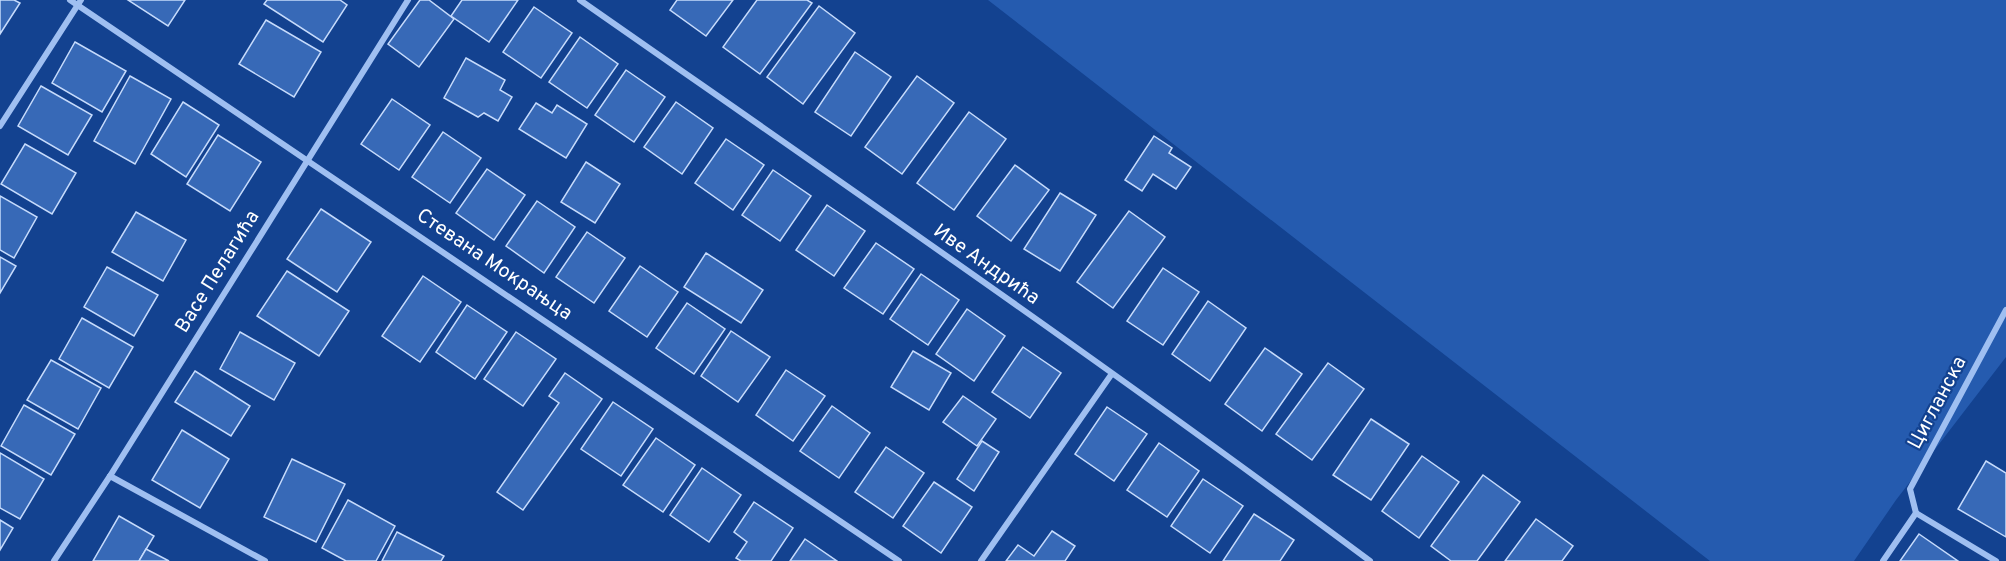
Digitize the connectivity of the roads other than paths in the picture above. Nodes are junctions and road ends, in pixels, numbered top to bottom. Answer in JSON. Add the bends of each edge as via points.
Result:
{"nodes":[{"id":1,"x":70,"y":0,"type":"edge"},
{"id":2,"x":408,"y":0,"type":"edge"},
{"id":3,"x":580,"y":0,"type":"edge"},
{"id":4,"x":79,"y":2,"type":"edge"},
{"id":5,"x":0,"y":126,"type":"edge"},
{"id":6,"x":308,"y":159,"type":"junction"},
{"id":7,"x":2006,"y":310,"type":"edge"},
{"id":8,"x":1111,"y":375,"type":"junction"},
{"id":9,"x":110,"y":476,"type":"junction"},
{"id":10,"x":1916,"y":513,"type":"junction"},
{"id":11,"x":54,"y":561,"type":"edge"},
{"id":12,"x":265,"y":561,"type":"edge"},
{"id":13,"x":899,"y":561,"type":"edge"},
{"id":14,"x":981,"y":561,"type":"edge"},
{"id":15,"x":1370,"y":561,"type":"edge"},
{"id":16,"x":1883,"y":561,"type":"edge"},
{"id":17,"x":1996,"y":561,"type":"edge"}],
"edges":[{"from":1,"to":4,"type":"street","name":"Стевана Мокрањца"},
{"from":2,"to":6,"type":"street","name":"Васе Пелагића"},
{"from":3,"to":8,"type":"street","name":"Иве Андрића"},
{"from":4,"to":5,"type":"street"},
{"from":4,"to":6,"type":"street","name":"Стевана Мокрањца"},
{"from":6,"to":9,"type":"street","name":"Васе Пелагића"},
{"from":6,"to":13,"type":"street","name":"Стевана Мокрањца"},
{"from":7,"to":10,"type":"street","name":"Цигланска","via":[[1910,489]]},
{"from":8,"to":14,"type":"street"},
{"from":8,"to":15,"type":"street","name":"Иве Андрића"},
{"from":9,"to":11,"type":"street","name":"Васе Пелагића"},
{"from":9,"to":12,"type":"street"},
{"from":10,"to":16,"type":"street"},
{"from":10,"to":17,"type":"street"}]}
